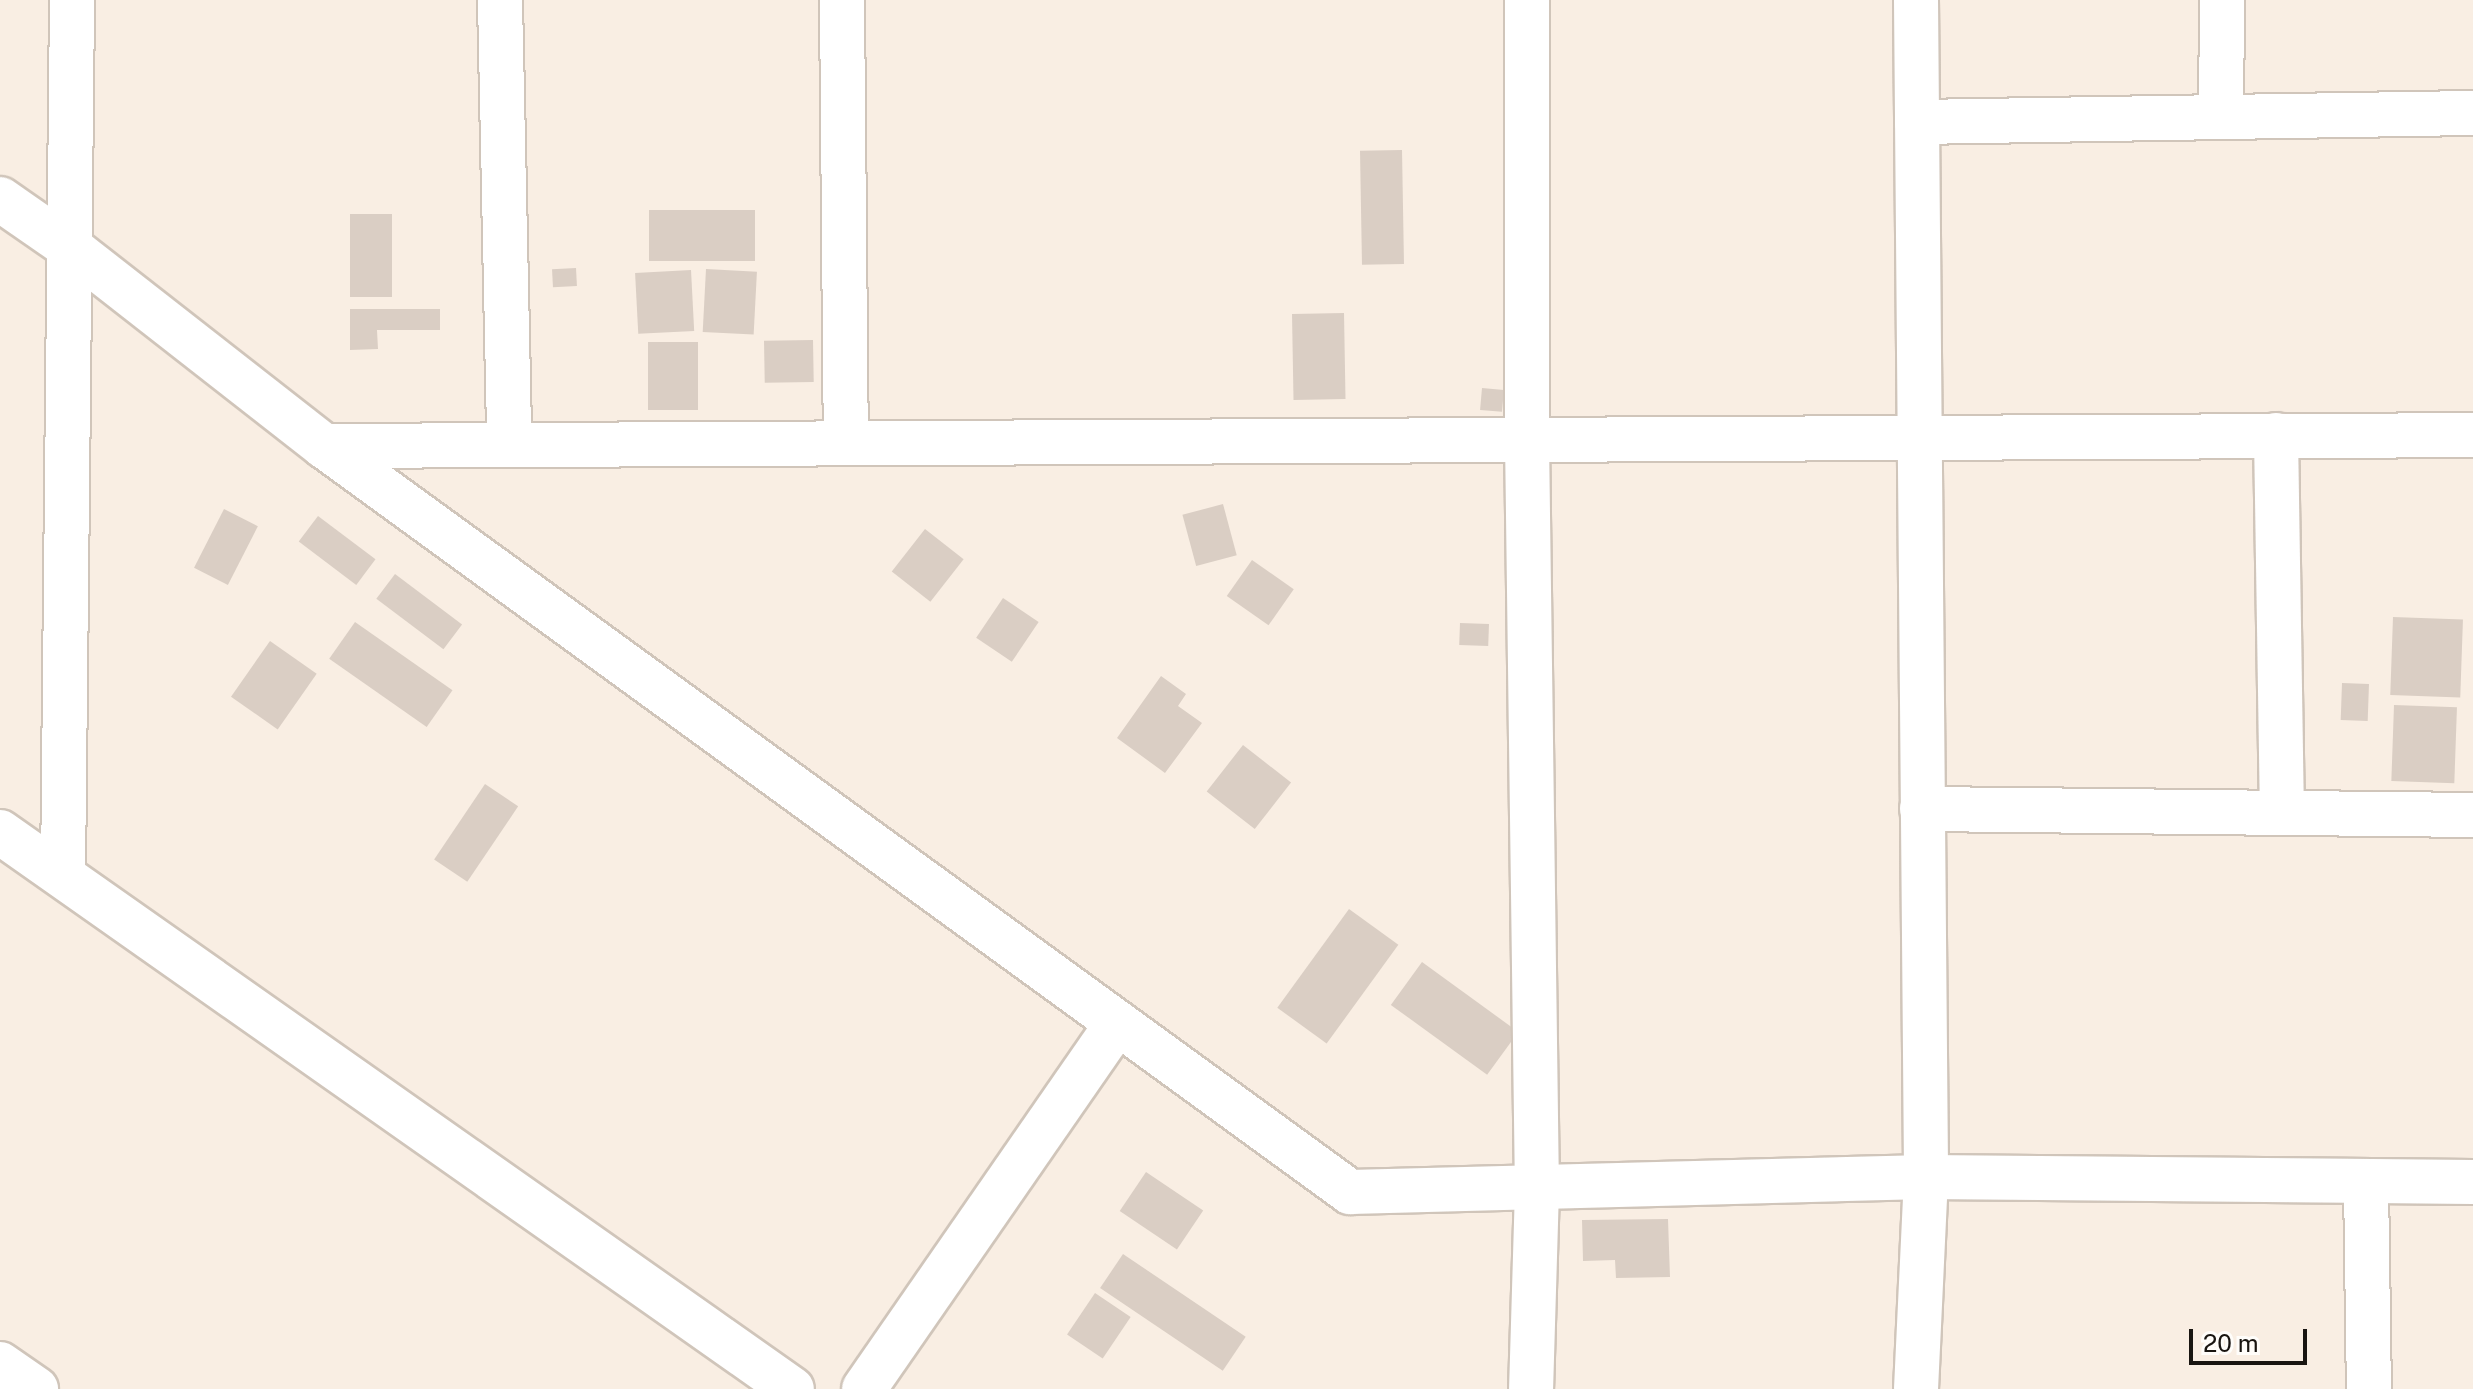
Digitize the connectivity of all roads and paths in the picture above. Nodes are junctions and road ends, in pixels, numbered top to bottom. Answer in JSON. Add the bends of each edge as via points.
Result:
{"nodes":[{"id":1,"x":72,"y":0,"type":"edge"},
{"id":2,"x":500,"y":0,"type":"edge"},
{"id":3,"x":842,"y":0,"type":"edge"},
{"id":4,"x":1527,"y":0,"type":"edge"},
{"id":5,"x":1916,"y":0,"type":"edge"},
{"id":6,"x":2222,"y":0,"type":"edge"},
{"id":7,"x":2473,"y":113,"type":"edge"},
{"id":8,"x":2221,"y":117,"type":"junction"},
{"id":9,"x":1917,"y":122,"type":"junction"},
{"id":10,"x":0,"y":199,"type":"edge"},
{"id":11,"x":72,"y":249,"type":"junction"},
{"id":12,"x":2276,"y":435,"type":"junction"},
{"id":13,"x":2473,"y":435,"type":"edge"},
{"id":14,"x":1919,"y":437,"type":"junction"},
{"id":15,"x":1527,"y":439,"type":"junction"},
{"id":16,"x":846,"y":443,"type":"junction"},
{"id":17,"x":509,"y":445,"type":"junction"},
{"id":18,"x":324,"y":446,"type":"junction"},
{"id":19,"x":1922,"y":809,"type":"junction"},
{"id":20,"x":2282,"y":813,"type":"junction"},
{"id":21,"x":2473,"y":815,"type":"edge"},
{"id":22,"x":0,"y":832,"type":"edge"},
{"id":23,"x":63,"y":875,"type":"junction"},
{"id":24,"x":1117,"y":1023,"type":"junction"},
{"id":25,"x":1926,"y":1177,"type":"junction"},
{"id":26,"x":2366,"y":1181,"type":"junction"},
{"id":27,"x":2473,"y":1182,"type":"edge"},
{"id":28,"x":1537,"y":1189,"type":"junction"},
{"id":29,"x":0,"y":1364,"type":"edge"},
{"id":30,"x":36,"y":1389,"type":"edge"},
{"id":31,"x":792,"y":1389,"type":"edge"},
{"id":32,"x":864,"y":1389,"type":"edge"},
{"id":33,"x":1531,"y":1389,"type":"edge"},
{"id":34,"x":1916,"y":1389,"type":"edge"},
{"id":35,"x":2369,"y":1389,"type":"edge"}],
"edges":[{"from":1,"to":11,"type":"street"},
{"from":2,"to":17,"type":"street"},
{"from":3,"to":16,"type":"street"},
{"from":4,"to":15,"type":"street"},
{"from":5,"to":9,"type":"street"},
{"from":6,"to":8,"type":"street"},
{"from":7,"to":8,"type":"street"},
{"from":8,"to":9,"type":"street"},
{"from":9,"to":14,"type":"street"},
{"from":10,"to":11,"type":"street"},
{"from":11,"to":18,"type":"street"},
{"from":11,"to":23,"type":"street"},
{"from":12,"to":13,"type":"street"},
{"from":12,"to":14,"type":"street"},
{"from":12,"to":20,"type":"street"},
{"from":14,"to":15,"type":"street"},
{"from":14,"to":19,"type":"street"},
{"from":15,"to":16,"type":"street"},
{"from":15,"to":28,"type":"street"},
{"from":16,"to":17,"type":"street"},
{"from":17,"to":18,"type":"street"},
{"from":18,"to":24,"type":"street"},
{"from":19,"to":20,"type":"street"},
{"from":19,"to":25,"type":"street"},
{"from":20,"to":21,"type":"street"},
{"from":22,"to":23,"type":"street"},
{"from":23,"to":31,"type":"street"},
{"from":24,"to":28,"type":"street","via":[[1350,1192]]},
{"from":24,"to":32,"type":"street"},
{"from":25,"to":26,"type":"street"},
{"from":25,"to":28,"type":"street"},
{"from":25,"to":34,"type":"street"},
{"from":26,"to":27,"type":"street"},
{"from":26,"to":35,"type":"street"},
{"from":28,"to":33,"type":"street"},
{"from":29,"to":30,"type":"street"}]}
